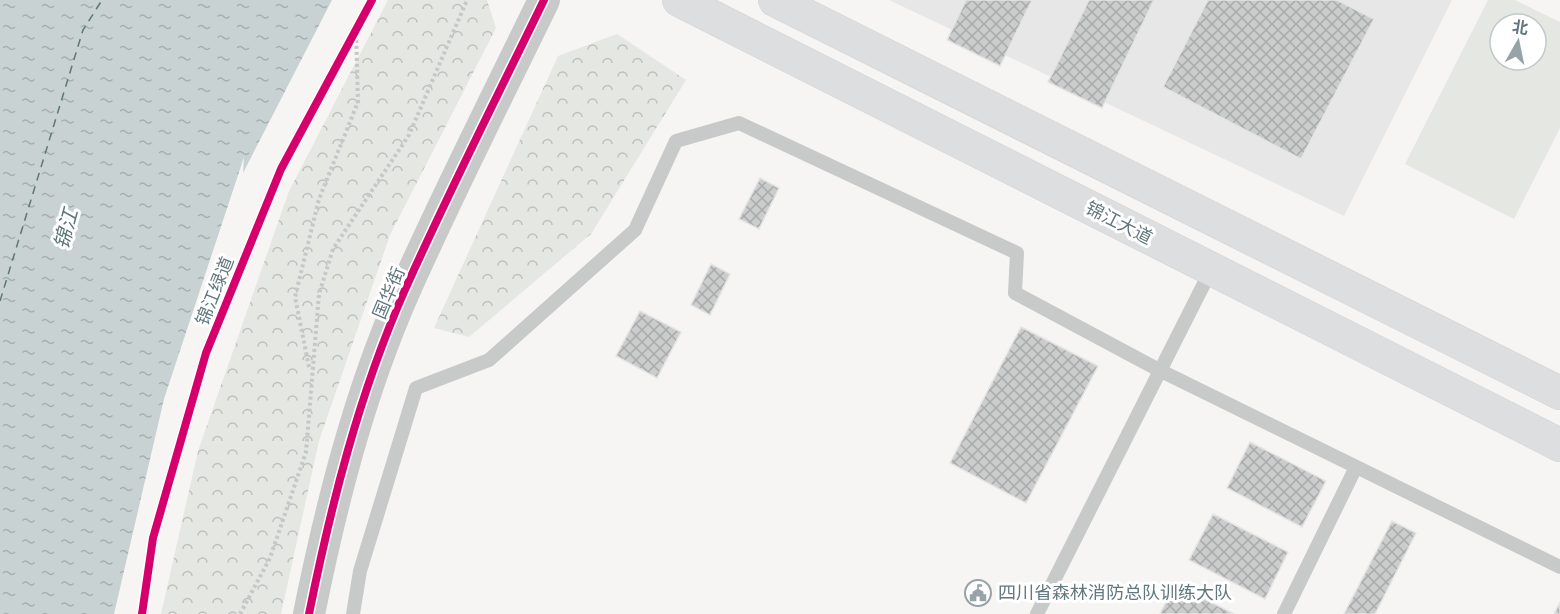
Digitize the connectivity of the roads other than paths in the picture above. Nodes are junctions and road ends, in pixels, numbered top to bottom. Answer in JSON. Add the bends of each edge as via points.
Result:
{"nodes":[{"id":1,"x":544,"y":0,"type":"edge"},
{"id":2,"x":679,"y":0,"type":"edge"},
{"id":3,"x":774,"y":0,"type":"edge"},
{"id":4,"x":1211,"y":270,"type":"junction"},
{"id":5,"x":1159,"y":370,"type":"junction"},
{"id":6,"x":1560,"y":393,"type":"edge"},
{"id":7,"x":1560,"y":446,"type":"edge"},
{"id":8,"x":1356,"y":467,"type":"junction"},
{"id":9,"x":1560,"y":567,"type":"edge"},
{"id":10,"x":309,"y":614,"type":"edge"},
{"id":11,"x":352,"y":614,"type":"edge"},
{"id":12,"x":1037,"y":614,"type":"edge"},
{"id":13,"x":1284,"y":614,"type":"edge"}],
"edges":[{"from":1,"to":10,"type":"street","name":"国华街","via":[[404,293],[361,410],[336,495]]},
{"from":2,"to":4,"type":"main road","name":"锦江大道"},
{"from":3,"to":6,"type":"main road"},
{"from":4,"to":5,"type":"lane"},
{"from":4,"to":7,"type":"main road","name":"锦江大道"},
{"from":5,"to":8,"type":"lane"},
{"from":5,"to":11,"type":"lane","via":[[1015,293],[1017,253],[739,123],[676,141],[635,230],[489,360],[416,388],[360,570]]},
{"from":5,"to":12,"type":"lane"},
{"from":8,"to":9,"type":"lane"},
{"from":8,"to":13,"type":"lane"}]}
